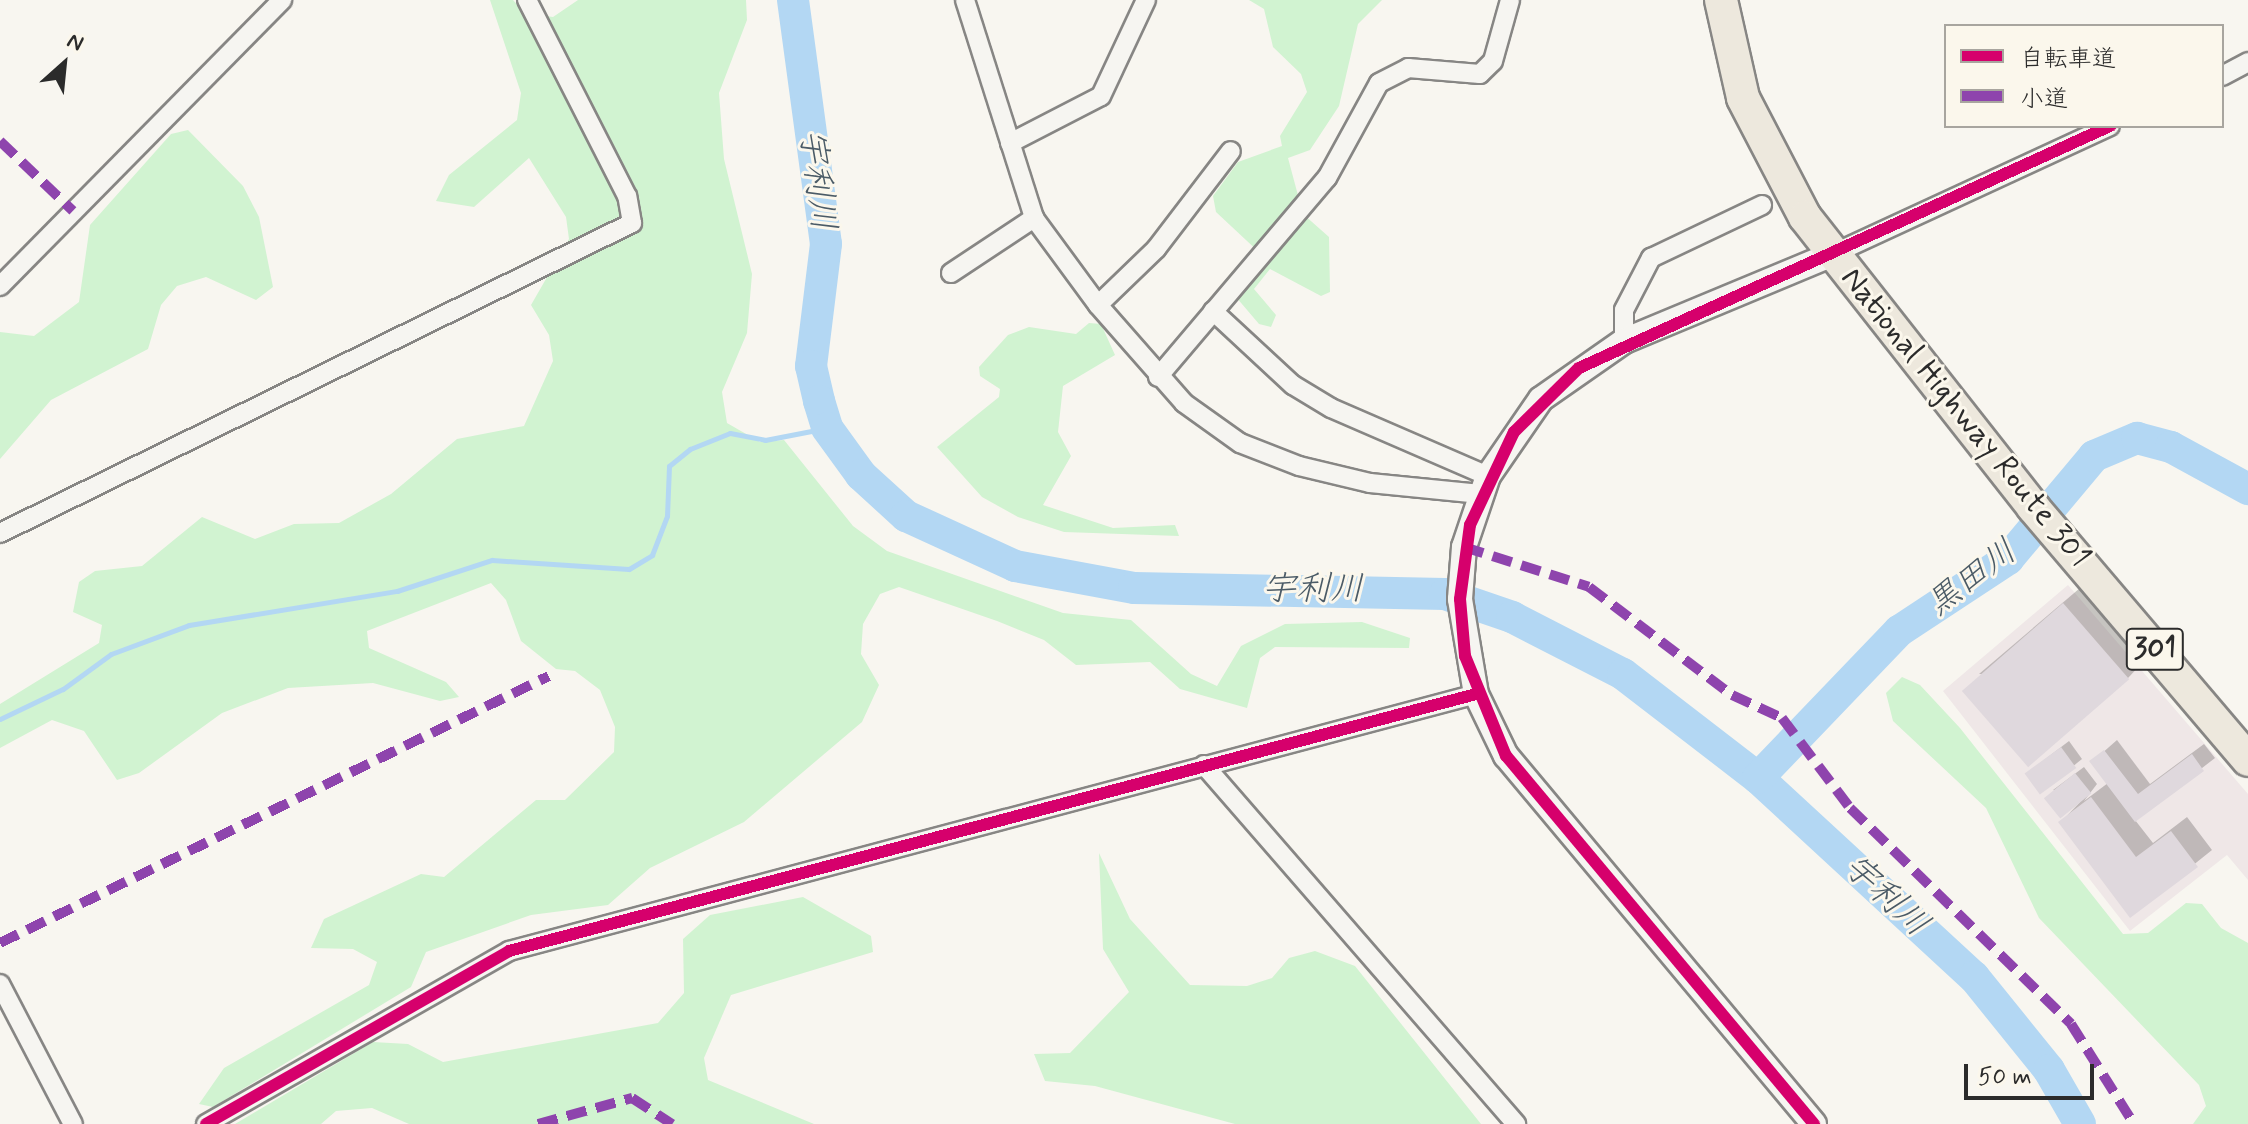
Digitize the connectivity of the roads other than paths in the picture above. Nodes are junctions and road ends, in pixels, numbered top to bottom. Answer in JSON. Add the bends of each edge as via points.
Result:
{"nodes":[{"id":1,"x":282,"y":0,"type":"edge"},
{"id":2,"x":527,"y":0,"type":"edge"},
{"id":3,"x":965,"y":0,"type":"edge"},
{"id":4,"x":1146,"y":0,"type":"edge"},
{"id":5,"x":1510,"y":0,"type":"edge"},
{"id":6,"x":1721,"y":0,"type":"edge"},
{"id":7,"x":2248,"y":62,"type":"edge"},
{"id":8,"x":2224,"y":75,"type":"edge"},
{"id":9,"x":2106,"y":128,"type":"edge"},
{"id":10,"x":1010,"y":143,"type":"junction"},
{"id":11,"x":1231,"y":151,"type":"dead end"},
{"id":12,"x":1762,"y":205,"type":"dead end"},
{"id":13,"x":1034,"y":218,"type":"junction"},
{"id":14,"x":1833,"y":254,"type":"junction"},
{"id":15,"x":951,"y":273,"type":"dead end"},
{"id":16,"x":0,"y":286,"type":"edge"},
{"id":17,"x":1098,"y":305,"type":"junction"},
{"id":18,"x":1213,"y":311,"type":"junction"},
{"id":19,"x":1624,"y":341,"type":"junction"},
{"id":20,"x":1158,"y":377,"type":"junction"},
{"id":21,"x":1484,"y":485,"type":"junction"},
{"id":22,"x":0,"y":533,"type":"edge"},
{"id":23,"x":1476,"y":694,"type":"junction"},
{"id":24,"x":2242,"y":745,"type":"edge"},
{"id":25,"x":1204,"y":765,"type":"junction"},
{"id":26,"x":0,"y":984,"type":"edge"},
{"id":27,"x":73,"y":1124,"type":"edge"},
{"id":28,"x":206,"y":1124,"type":"edge"},
{"id":29,"x":1516,"y":1124,"type":"edge"},
{"id":30,"x":1814,"y":1124,"type":"edge"}],
"edges":[{"from":1,"to":16,"type":"street"},
{"from":2,"to":22,"type":"street","via":[[627,196],[632,223]]},
{"from":3,"to":10,"type":"street"},
{"from":4,"to":10,"type":"street","via":[[1101,96]]},
{"from":5,"to":18,"type":"street","via":[[1493,61],[1480,74],[1408,68],[1379,83],[1327,178]]},
{"from":6,"to":14,"type":"highway","name":"National Highway Route 301","number":"301","via":[[1743,98],[1805,217]]},
{"from":7,"to":8,"type":"street"},
{"from":9,"to":14,"type":"street"},
{"from":10,"to":13,"type":"street"},
{"from":11,"to":17,"type":"street","via":[[1156,249]]},
{"from":12,"to":19,"type":"street","via":[[1651,258],[1624,310]]},
{"from":13,"to":15,"type":"street"},
{"from":13,"to":17,"type":"street"},
{"from":14,"to":19,"type":"street"},
{"from":14,"to":24,"type":"highway","name":"National Highway Route 301","number":"301","via":[[2033,507]]},
{"from":17,"to":20,"type":"street"},
{"from":18,"to":20,"type":"street"},
{"from":18,"to":21,"type":"street","via":[[1293,385]]},
{"from":19,"to":21,"type":"street","via":[[1541,399]]},
{"from":20,"to":21,"type":"street","via":[[1216,428],[1260,453],[1370,483]]},
{"from":21,"to":23,"type":"street","via":[[1462,558],[1465,656]]},
{"from":23,"to":25,"type":"street"},
{"from":23,"to":30,"type":"street","via":[[1506,756],[1554,818]]},
{"from":25,"to":28,"type":"street","via":[[509,951]]},
{"from":25,"to":29,"type":"street"},
{"from":26,"to":27,"type":"street"}]}
